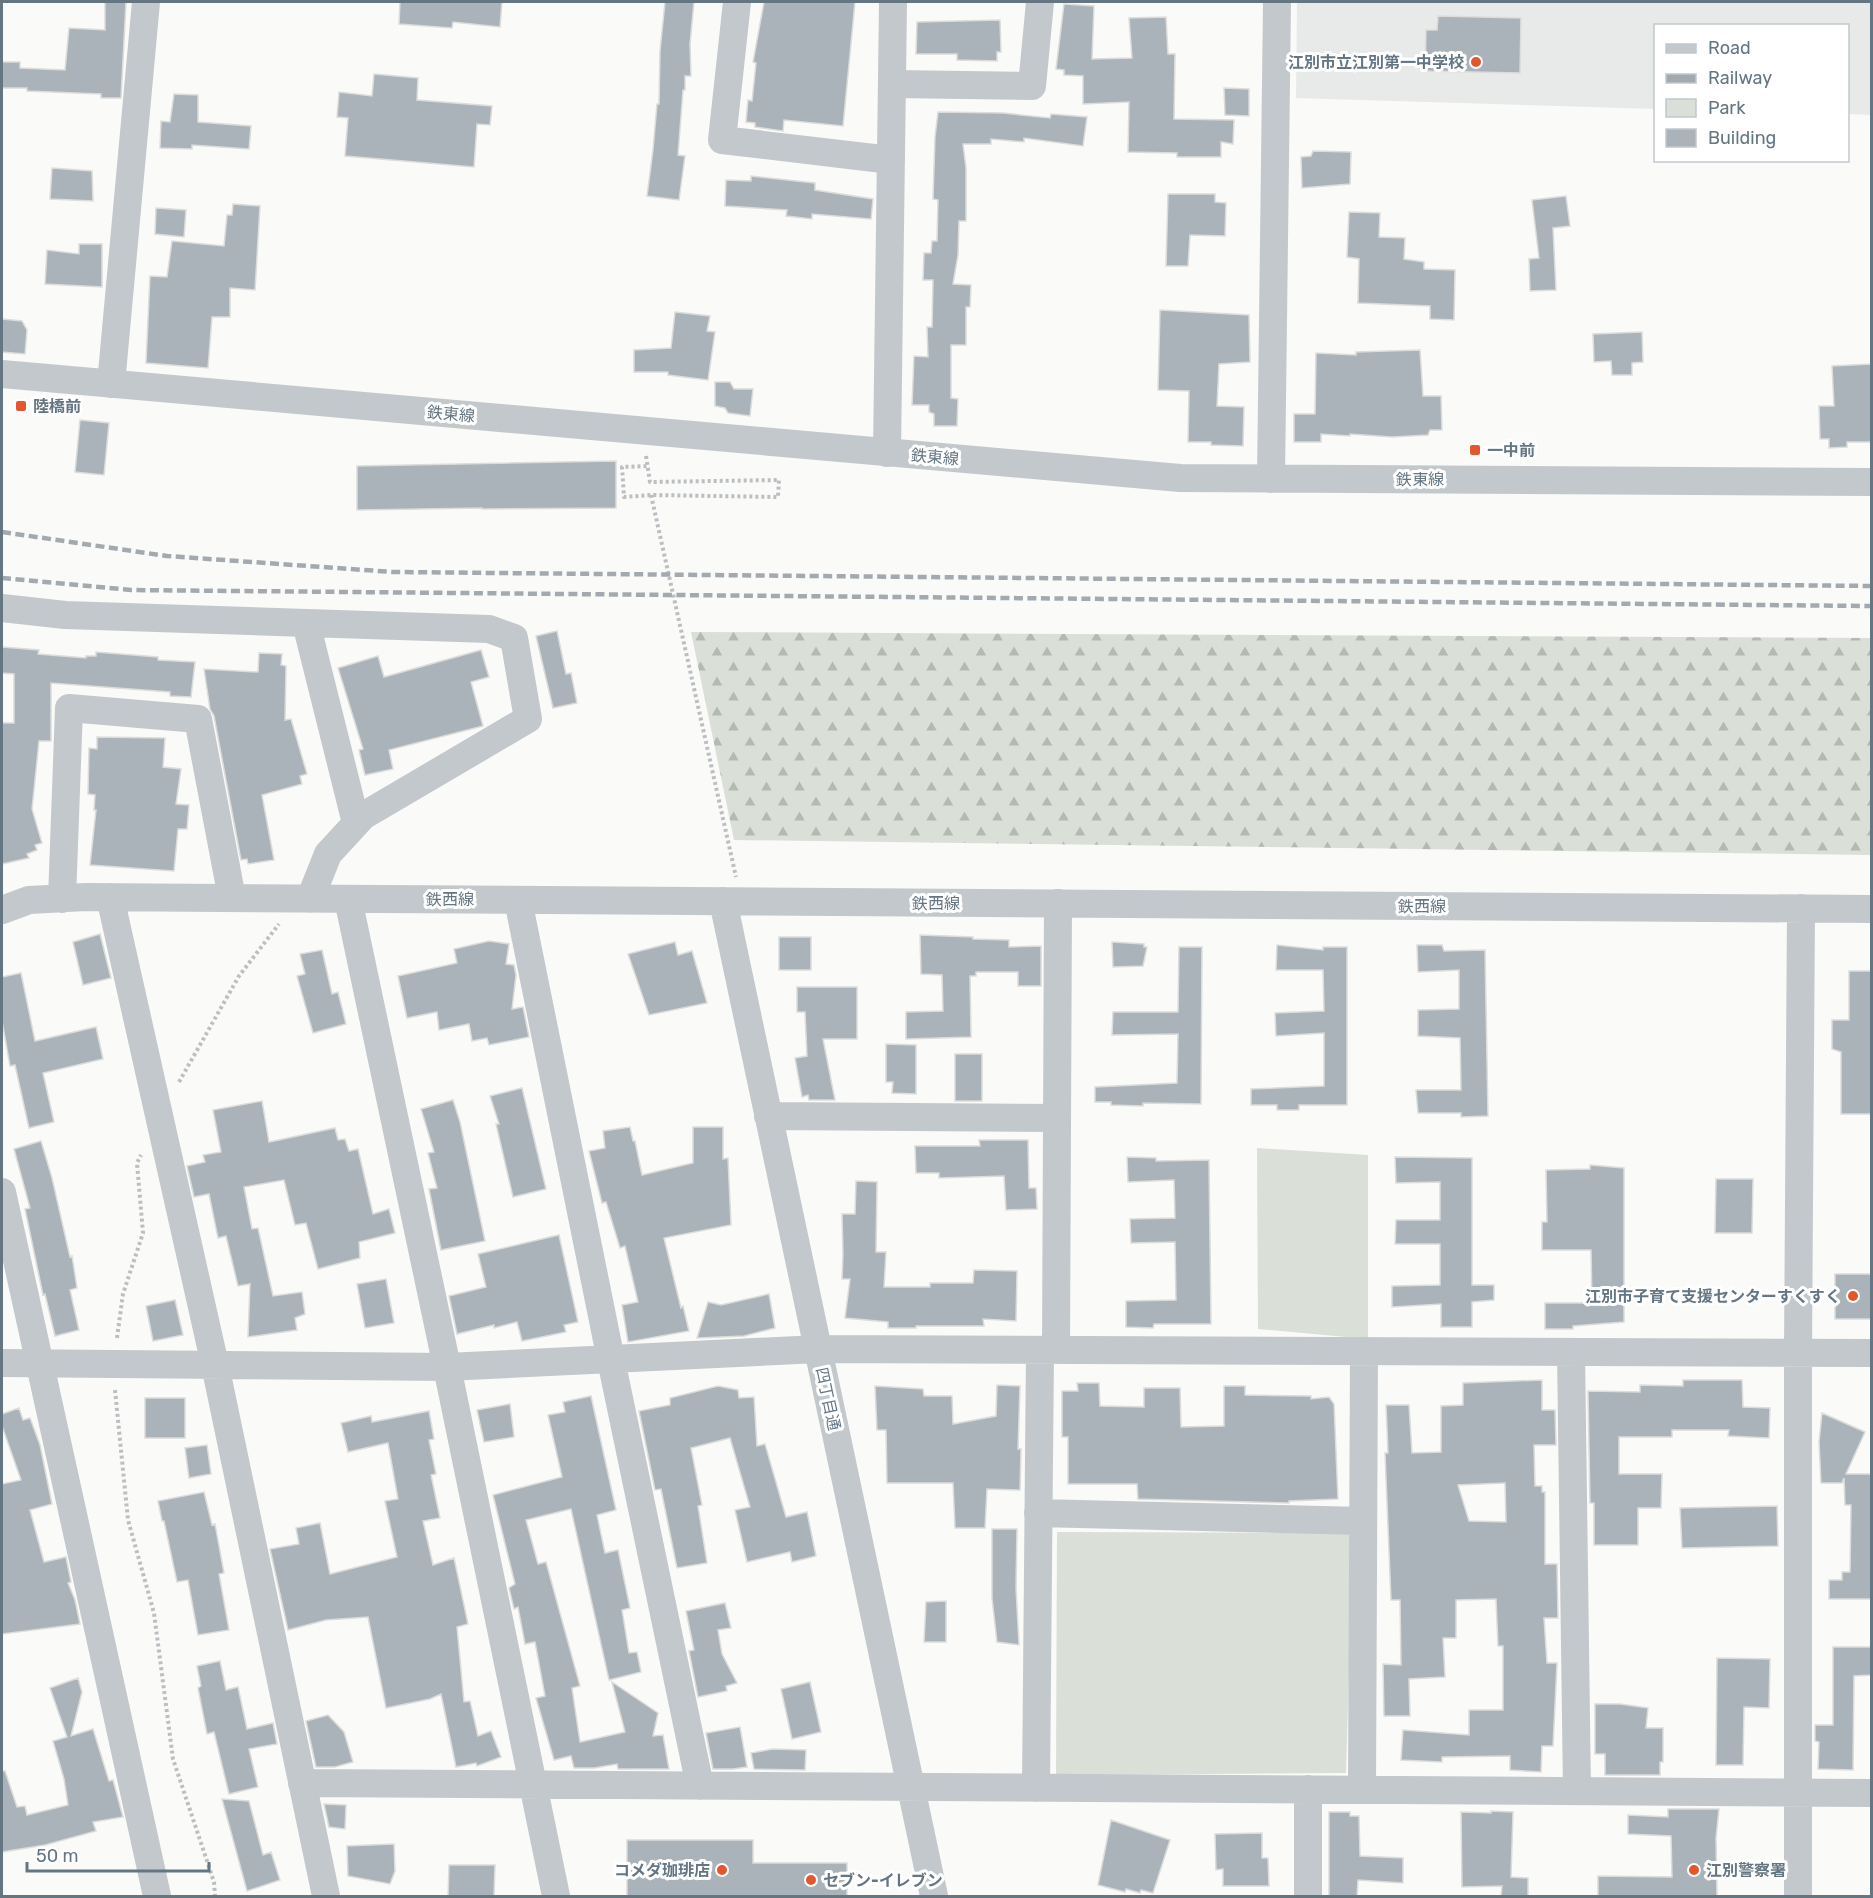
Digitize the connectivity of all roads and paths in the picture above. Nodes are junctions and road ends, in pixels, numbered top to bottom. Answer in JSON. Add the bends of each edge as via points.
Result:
{"nodes":[{"id":1,"x":146,"y":2,"type":"edge"},
{"id":2,"x":737,"y":2,"type":"edge"},
{"id":3,"x":893,"y":2,"type":"edge"},
{"id":4,"x":1041,"y":2,"type":"edge"},
{"id":5,"x":1277,"y":2,"type":"edge"},
{"id":6,"x":892,"y":84,"type":"junction"},
{"id":7,"x":891,"y":160,"type":"junction"},
{"id":8,"x":2,"y":374,"type":"edge"},
{"id":9,"x":111,"y":384,"type":"junction"},
{"id":10,"x":645,"y":451,"type":"dead end"},
{"id":11,"x":887,"y":453,"type":"junction"},
{"id":12,"x":648,"y":466,"type":"junction"},
{"id":13,"x":1271,"y":479,"type":"junction"},
{"id":14,"x":1872,"y":482,"type":"edge"},
{"id":15,"x":651,"y":495,"type":"junction"},
{"id":16,"x":2,"y":608,"type":"edge"},
{"id":17,"x":306,"y":623,"type":"junction"},
{"id":18,"x":356,"y":824,"type":"junction"},
{"id":19,"x":730,"y":890,"type":"junction"},
{"id":20,"x":110,"y":897,"type":"junction"},
{"id":21,"x":232,"y":898,"type":"junction"},
{"id":22,"x":62,"y":899,"type":"junction"},
{"id":23,"x":310,"y":899,"type":"junction"},
{"id":24,"x":348,"y":899,"type":"junction"},
{"id":25,"x":519,"y":900,"type":"junction"},
{"id":26,"x":1058,"y":903,"type":"junction"},
{"id":27,"x":1802,"y":908,"type":"junction"},
{"id":28,"x":1872,"y":909,"type":"edge"},
{"id":29,"x":2,"y":910,"type":"edge"},
{"id":30,"x":285,"y":916,"type":"dead end"},
{"id":31,"x":768,"y":1116,"type":"junction"},
{"id":32,"x":159,"y":1117,"type":"junction"},
{"id":33,"x":1057,"y":1118,"type":"junction"},
{"id":34,"x":141,"y":1154,"type":"dead end"},
{"id":35,"x":2,"y":1192,"type":"edge"},
{"id":36,"x":818,"y":1349,"type":"junction"},
{"id":37,"x":1048,"y":1350,"type":"junction"},
{"id":38,"x":1364,"y":1352,"type":"junction"},
{"id":39,"x":1571,"y":1352,"type":"junction"},
{"id":40,"x":1798,"y":1353,"type":"junction"},
{"id":41,"x":1872,"y":1353,"type":"edge"},
{"id":42,"x":611,"y":1360,"type":"junction"},
{"id":43,"x":2,"y":1363,"type":"edge"},
{"id":44,"x":40,"y":1363,"type":"junction"},
{"id":45,"x":114,"y":1364,"type":"junction"},
{"id":46,"x":215,"y":1365,"type":"junction"},
{"id":47,"x":447,"y":1367,"type":"junction"},
{"id":48,"x":1038,"y":1513,"type":"junction"},
{"id":49,"x":1363,"y":1521,"type":"junction"},
{"id":50,"x":302,"y":1784,"type":"junction"},
{"id":51,"x":534,"y":1785,"type":"junction"},
{"id":52,"x":700,"y":1786,"type":"junction"},
{"id":53,"x":911,"y":1787,"type":"junction"},
{"id":54,"x":1036,"y":1788,"type":"junction"},
{"id":55,"x":1308,"y":1789,"type":"junction"},
{"id":56,"x":1362,"y":1789,"type":"junction"},
{"id":57,"x":1577,"y":1791,"type":"junction"},
{"id":58,"x":1800,"y":1793,"type":"junction"},
{"id":59,"x":1872,"y":1793,"type":"edge"},
{"id":60,"x":157,"y":1896,"type":"edge"},
{"id":61,"x":215,"y":1896,"type":"edge"},
{"id":62,"x":326,"y":1896,"type":"edge"},
{"id":63,"x":556,"y":1896,"type":"edge"},
{"id":64,"x":934,"y":1896,"type":"edge"},
{"id":65,"x":1308,"y":1896,"type":"edge"},
{"id":66,"x":1798,"y":1896,"type":"edge"}],
"edges":[{"from":1,"to":9,"type":"street"},
{"from":2,"to":7,"type":"street","via":[[722,140]]},
{"from":3,"to":6,"type":"street"},
{"from":4,"to":6,"type":"street","via":[[1032,86]]},
{"from":5,"to":13,"type":"street"},
{"from":6,"to":7,"type":"street"},
{"from":7,"to":11,"type":"street"},
{"from":8,"to":9,"type":"street","name":"鉄東線"},
{"from":9,"to":11,"type":"street","name":"鉄東線"},
{"from":10,"to":12,"type":"path"},
{"from":11,"to":13,"type":"street","name":"鉄東線","via":[[1180,478]]},
{"from":12,"to":15,"type":"path","via":[[622,467],[624,497]]},
{"from":12,"to":15,"type":"path","via":[[650,482],[779,480],[778,497]]},
{"from":13,"to":14,"type":"street","name":"鉄東線"},
{"from":15,"to":19,"type":"path","via":[[731,857]]},
{"from":16,"to":17,"type":"street","via":[[65,615]]},
{"from":17,"to":18,"type":"street"},
{"from":17,"to":18,"type":"street","via":[[489,629],[514,638],[528,719],[363,816]]},
{"from":18,"to":23,"type":"street","via":[[328,854]]},
{"from":19,"to":25,"type":"street","name":"鉄西線"},
{"from":19,"to":26,"type":"street","name":"鉄西線"},
{"from":19,"to":31,"type":"street","name":"四丁目通"},
{"from":20,"to":21,"type":"street","name":"鉄西線"},
{"from":20,"to":22,"type":"street","name":"鉄西線"},
{"from":20,"to":32,"type":"street"},
{"from":21,"to":22,"type":"street","via":[[198,719],[69,708]]},
{"from":21,"to":23,"type":"street","name":"鉄西線"},
{"from":22,"to":29,"type":"street","name":"鉄西線","via":[[29,900]]},
{"from":23,"to":24,"type":"street","name":"鉄西線"},
{"from":24,"to":25,"type":"street","name":"鉄西線"},
{"from":24,"to":47,"type":"street"},
{"from":25,"to":42,"type":"street"},
{"from":26,"to":27,"type":"street","name":"鉄西線"},
{"from":26,"to":33,"type":"street"},
{"from":27,"to":28,"type":"street","name":"鉄西線"},
{"from":27,"to":40,"type":"street"},
{"from":30,"to":32,"type":"path","via":[[239,976]]},
{"from":31,"to":33,"type":"street"},
{"from":31,"to":36,"type":"street","name":"四丁目通"},
{"from":32,"to":46,"type":"street"},
{"from":33,"to":37,"type":"street"},
{"from":34,"to":45,"type":"path","via":[[137,1163],[143,1233],[123,1293]]},
{"from":35,"to":44,"type":"street"},
{"from":36,"to":37,"type":"street"},
{"from":36,"to":42,"type":"street"},
{"from":36,"to":53,"type":"street","name":"四丁目通"},
{"from":37,"to":38,"type":"street"},
{"from":37,"to":48,"type":"street"},
{"from":38,"to":39,"type":"street"},
{"from":38,"to":49,"type":"street"},
{"from":39,"to":40,"type":"street"},
{"from":39,"to":57,"type":"street"},
{"from":40,"to":41,"type":"street"},
{"from":40,"to":58,"type":"street"},
{"from":42,"to":47,"type":"street"},
{"from":42,"to":52,"type":"street"},
{"from":43,"to":44,"type":"street"},
{"from":44,"to":45,"type":"street"},
{"from":44,"to":60,"type":"street"},
{"from":45,"to":46,"type":"street"},
{"from":45,"to":61,"type":"path","via":[[128,1520],[154,1613],[173,1759],[214,1882]]},
{"from":46,"to":47,"type":"street"},
{"from":46,"to":50,"type":"street"},
{"from":47,"to":51,"type":"street"},
{"from":48,"to":49,"type":"street"},
{"from":48,"to":54,"type":"street"},
{"from":49,"to":56,"type":"street"},
{"from":50,"to":51,"type":"street"},
{"from":50,"to":62,"type":"street"},
{"from":51,"to":52,"type":"street"},
{"from":51,"to":63,"type":"street"},
{"from":52,"to":53,"type":"street"},
{"from":53,"to":54,"type":"street"},
{"from":53,"to":64,"type":"street","name":"四丁目通"},
{"from":54,"to":55,"type":"street"},
{"from":55,"to":56,"type":"street"},
{"from":55,"to":65,"type":"street"},
{"from":56,"to":57,"type":"street"},
{"from":57,"to":58,"type":"street"},
{"from":58,"to":59,"type":"street"},
{"from":58,"to":66,"type":"street"}]}
